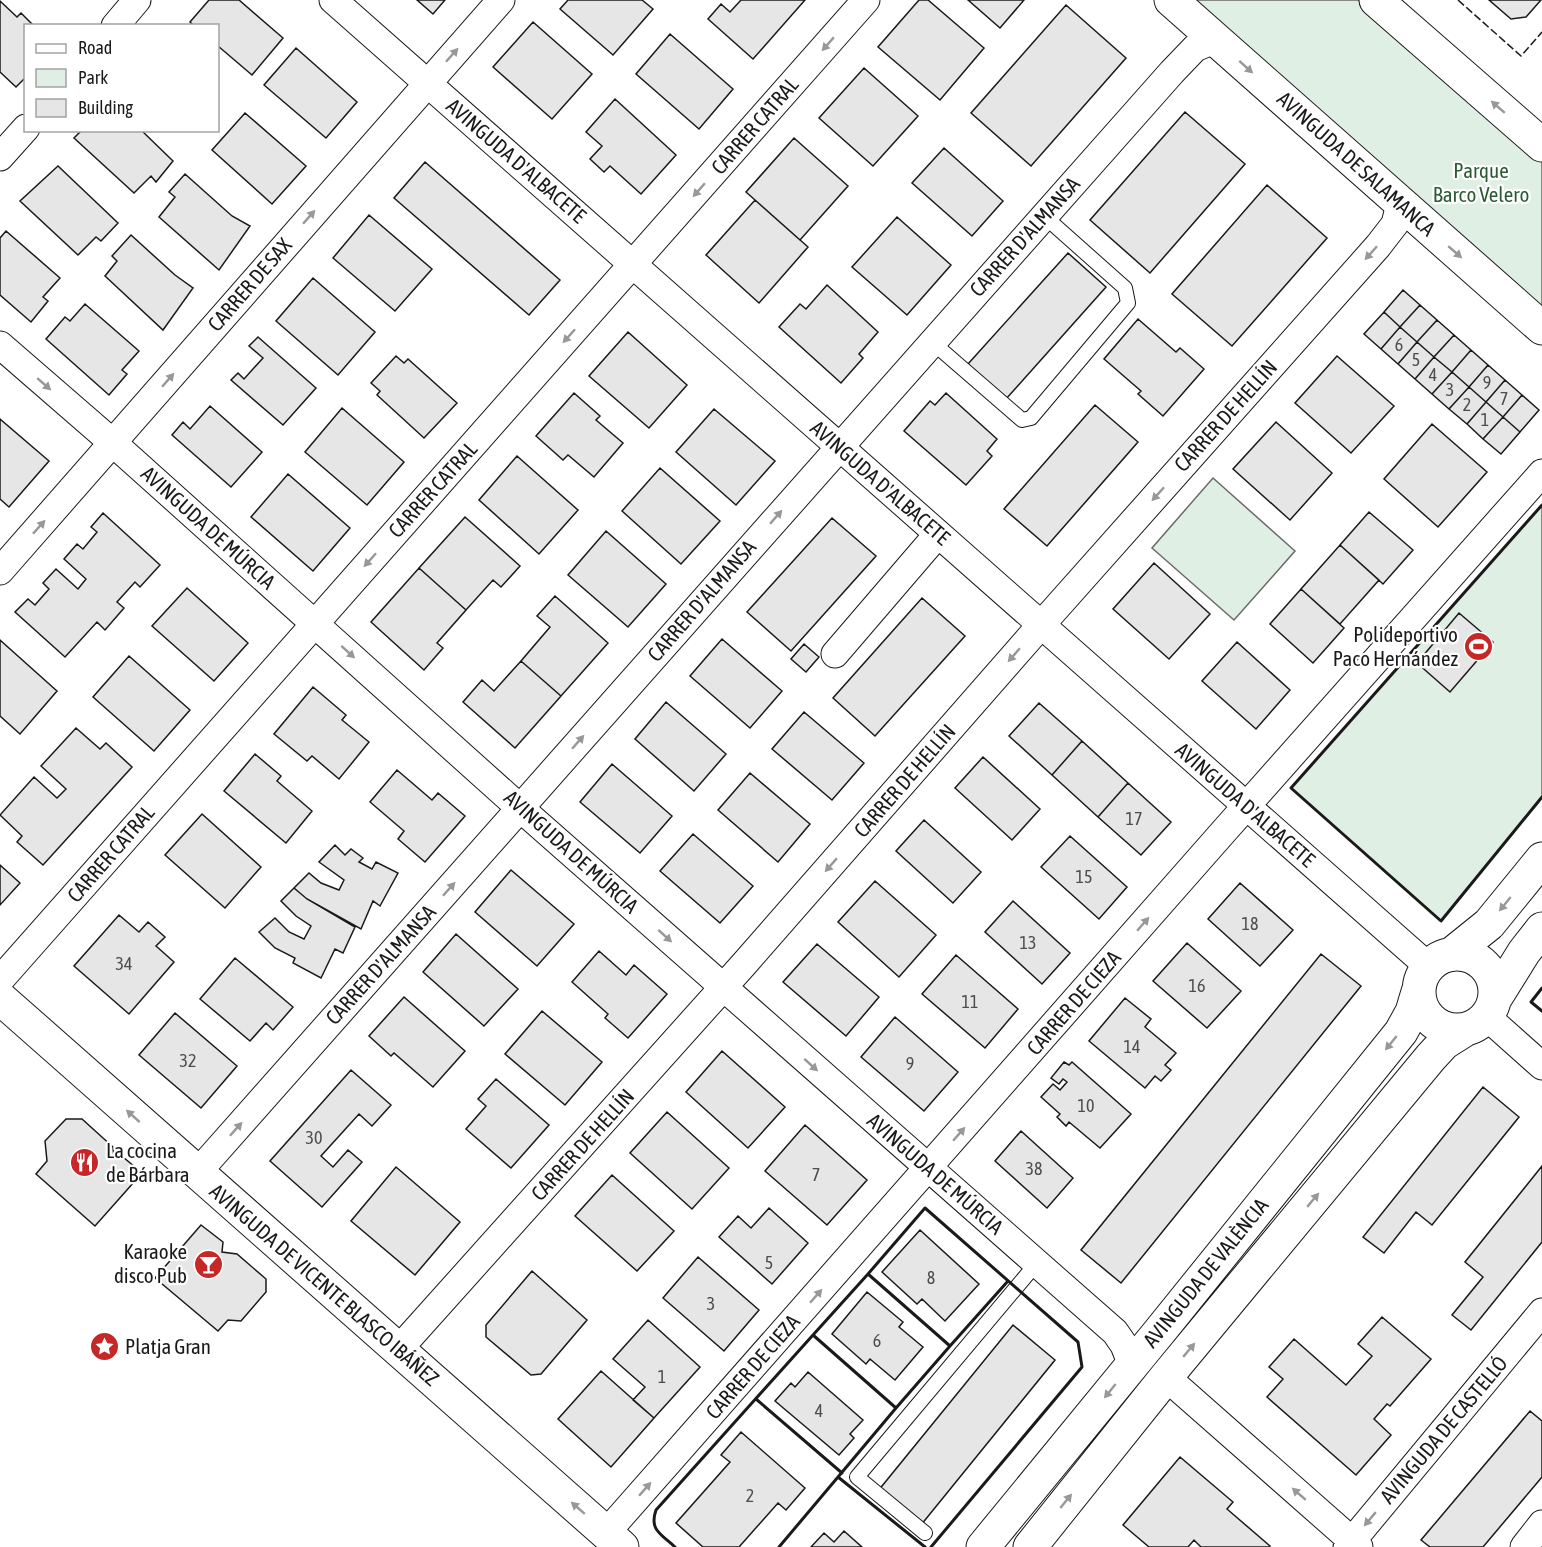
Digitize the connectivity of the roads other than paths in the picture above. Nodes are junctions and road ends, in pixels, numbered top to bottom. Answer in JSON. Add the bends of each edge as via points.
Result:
{"nodes":[{"id":1,"x":137,"y":0,"type":"edge"},
{"id":2,"x":333,"y":0,"type":"edge"},
{"id":3,"x":501,"y":0,"type":"edge"},
{"id":4,"x":866,"y":0,"type":"edge"},
{"id":5,"x":1171,"y":0,"type":"edge"},
{"id":6,"x":1376,"y":0,"type":"edge"},
{"id":7,"x":117,"y":24,"type":"edge"},
{"id":8,"x":1216,"y":39,"type":"junction"},
{"id":9,"x":427,"y":83,"type":"junction"},
{"id":10,"x":24,"y":130,"type":"edge"},
{"id":11,"x":1542,"y":145,"type":"edge"},
{"id":12,"x":0,"y":157,"type":"edge"},
{"id":13,"x":1400,"y":204,"type":"junction"},
{"id":14,"x":1044,"y":216,"type":"junction"},
{"id":15,"x":633,"y":264,"type":"junction"},
{"id":16,"x":1542,"y":328,"type":"edge"},
{"id":17,"x":932,"y":342,"type":"junction"},
{"id":18,"x":0,"y":345,"type":"edge"},
{"id":19,"x":113,"y":443,"type":"junction"},
{"id":20,"x":839,"y":447,"type":"junction"},
{"id":21,"x":1542,"y":473,"type":"edge"},
{"id":22,"x":938,"y":534,"type":"junction"},
{"id":23,"x":0,"y":571,"type":"edge"},
{"id":24,"x":315,"y":623,"type":"junction"},
{"id":25,"x":1041,"y":625,"type":"junction"},
{"id":26,"x":835,"y":654,"type":"dead end"},
{"id":27,"x":1246,"y":806,"type":"junction"},
{"id":28,"x":520,"y":808,"type":"junction"},
{"id":29,"x":1542,"y":859,"type":"edge"},
{"id":30,"x":1542,"y":929,"type":"edge"},
{"id":31,"x":1433,"y":971,"type":"junction"},
{"id":32,"x":0,"y":981,"type":"edge"},
{"id":33,"x":723,"y":987,"type":"junction"},
{"id":34,"x":0,"y":998,"type":"edge"},
{"id":35,"x":1482,"y":1015,"type":"junction"},
{"id":36,"x":1542,"y":1066,"type":"edge"},
{"id":37,"x":928,"y":1169,"type":"junction"},
{"id":38,"x":197,"y":1173,"type":"junction"},
{"id":39,"x":1036,"y":1264,"type":"junction"},
{"id":40,"x":1542,"y":1312,"type":"edge"},
{"id":41,"x":398,"y":1350,"type":"junction"},
{"id":42,"x":1132,"y":1365,"type":"junction"},
{"id":43,"x":1167,"y":1377,"type":"junction"},
{"id":44,"x":1542,"y":1524,"type":"edge"},
{"id":45,"x":925,"y":1533,"type":"dead end"},
{"id":46,"x":614,"y":1540,"type":"edge"},
{"id":47,"x":1352,"y":1545,"type":"edge"},
{"id":48,"x":983,"y":1547,"type":"edge"},
{"id":49,"x":1030,"y":1547,"type":"edge"},
{"id":50,"x":1524,"y":1547,"type":"edge"}],
"edges":[{"from":1,"to":7,"type":"street"},
{"from":2,"to":9,"type":"street","name":"AVINGUDA D'ALBACETE"},
{"from":9,"to":3,"type":"street","name":"CARRER DE SAX","one_way":true},
{"from":4,"to":15,"type":"street","name":"CARRER CATRAL","one_way":true},
{"from":5,"to":8,"type":"street","name":"AVINGUDA DE SALAMANCA"},
{"from":11,"to":6,"type":"street","one_way":true},
{"from":8,"to":13,"type":"street","name":"AVINGUDA DE SALAMANCA","one_way":true},
{"from":8,"to":14,"type":"street","name":"CARRER D'ALMANSA","via":[[1195,48]]},
{"from":9,"to":15,"type":"street","name":"AVINGUDA D'ALBACETE"},
{"from":19,"to":9,"type":"street","name":"CARRER DE SAX","one_way":true},
{"from":10,"to":12,"type":"street"},
{"from":13,"to":16,"type":"street","name":"AVINGUDA DE SALAMANCA","one_way":true},
{"from":13,"to":25,"type":"street","name":"CARRER DE HELLÍN","one_way":true,"via":[[1395,224],[1378,246]]},
{"from":14,"to":17,"type":"street","name":"CARRER D'ALMANSA"},
{"from":14,"to":17,"type":"lane","via":[[1125,288],[1128,303],[1031,418],[1022,420]]},
{"from":15,"to":20,"type":"street","name":"AVINGUDA D'ALBACETE"},
{"from":15,"to":24,"type":"street","name":"CARRER CATRAL","one_way":true},
{"from":17,"to":20,"type":"street","name":"CARRER D'ALMANSA"},
{"from":18,"to":19,"type":"street","name":"AVINGUDA DE MÚRCIA","one_way":true},
{"from":23,"to":19,"type":"street","name":"CARRER DE SAX","one_way":true},
{"from":19,"to":24,"type":"street","name":"AVINGUDA DE MÚRCIA"},
{"from":20,"to":22,"type":"street","name":"AVINGUDA D'ALBACETE"},
{"from":28,"to":20,"type":"street","name":"CARRER D'ALMANSA","one_way":true},
{"from":21,"to":27,"type":"street","name":"CARRER DE CIEZA"},
{"from":22,"to":25,"type":"street","name":"AVINGUDA D'ALBACETE"},
{"from":22,"to":26,"type":"street"},
{"from":24,"to":28,"type":"street","name":"AVINGUDA DE MÚRCIA","one_way":true},
{"from":24,"to":32,"type":"street","name":"CARRER CATRAL"},
{"from":25,"to":27,"type":"street","name":"AVINGUDA D'ALBACETE"},
{"from":25,"to":33,"type":"street","name":"CARRER DE HELLÍN","one_way":true},
{"from":27,"to":31,"type":"street","name":"AVINGUDA D'ALBACETE"},
{"from":37,"to":27,"type":"street","name":"CARRER DE CIEZA","one_way":true},
{"from":28,"to":33,"type":"street","name":"AVINGUDA DE MÚRCIA","one_way":true},
{"from":38,"to":28,"type":"street","name":"CARRER D'ALMANSA","one_way":true},
{"from":29,"to":31,"type":"street","name":"AVINGUDA DE VALÈNCIA","one_way":true,"via":[[1489,924]]},
{"from":30,"to":35,"type":"street","name":"AVINGUDA DE VALÈNCIA"},
{"from":31,"to":35,"type":"street","via":[[1422,1008],[1432,1021],[1446,1029]]},
{"from":31,"to":35,"type":"street","via":[[1470,955],[1485,965],[1494,980]]},
{"from":31,"to":42,"type":"street","name":"AVINGUDA DE VALÈNCIA","one_way":true,"via":[[1401,1032]]},
{"from":33,"to":37,"type":"street","name":"AVINGUDA DE MÚRCIA","one_way":true},
{"from":33,"to":41,"type":"street","name":"CARRER DE HELLÍN"},
{"from":38,"to":34,"type":"street","name":"AVINGUDA DE VICENTE BLASCO IBÁÑEZ","one_way":true},
{"from":35,"to":36,"type":"street"},
{"from":43,"to":35,"type":"street","name":"AVINGUDA DE VALÈNCIA","one_way":true,"via":[[1431,1057]]},
{"from":37,"to":39,"type":"street","name":"AVINGUDA DE MÚRCIA"},
{"from":46,"to":37,"type":"street","name":"CARRER DE CIEZA","one_way":true},
{"from":38,"to":41,"type":"street","name":"AVINGUDA DE VICENTE BLASCO IBÁÑEZ"},
{"from":39,"to":42,"type":"street","name":"AVINGUDA DE MÚRCIA","via":[[1114,1332]]},
{"from":39,"to":45,"type":"lane","via":[[857,1477]]},
{"from":40,"to":47,"type":"street","name":"AVINGUDA DE CASTELLÓ","one_way":true},
{"from":46,"to":41,"type":"street","name":"AVINGUDA DE VICENTE BLASCO IBÁÑEZ","one_way":true},
{"from":42,"to":48,"type":"street","name":"AVINGUDA DE VALÈNCIA","one_way":true},
{"from":47,"to":43,"type":"street","one_way":true},
{"from":49,"to":43,"type":"street","name":"AVINGUDA DE VALÈNCIA","one_way":true},
{"from":44,"to":50,"type":"street"}]}
